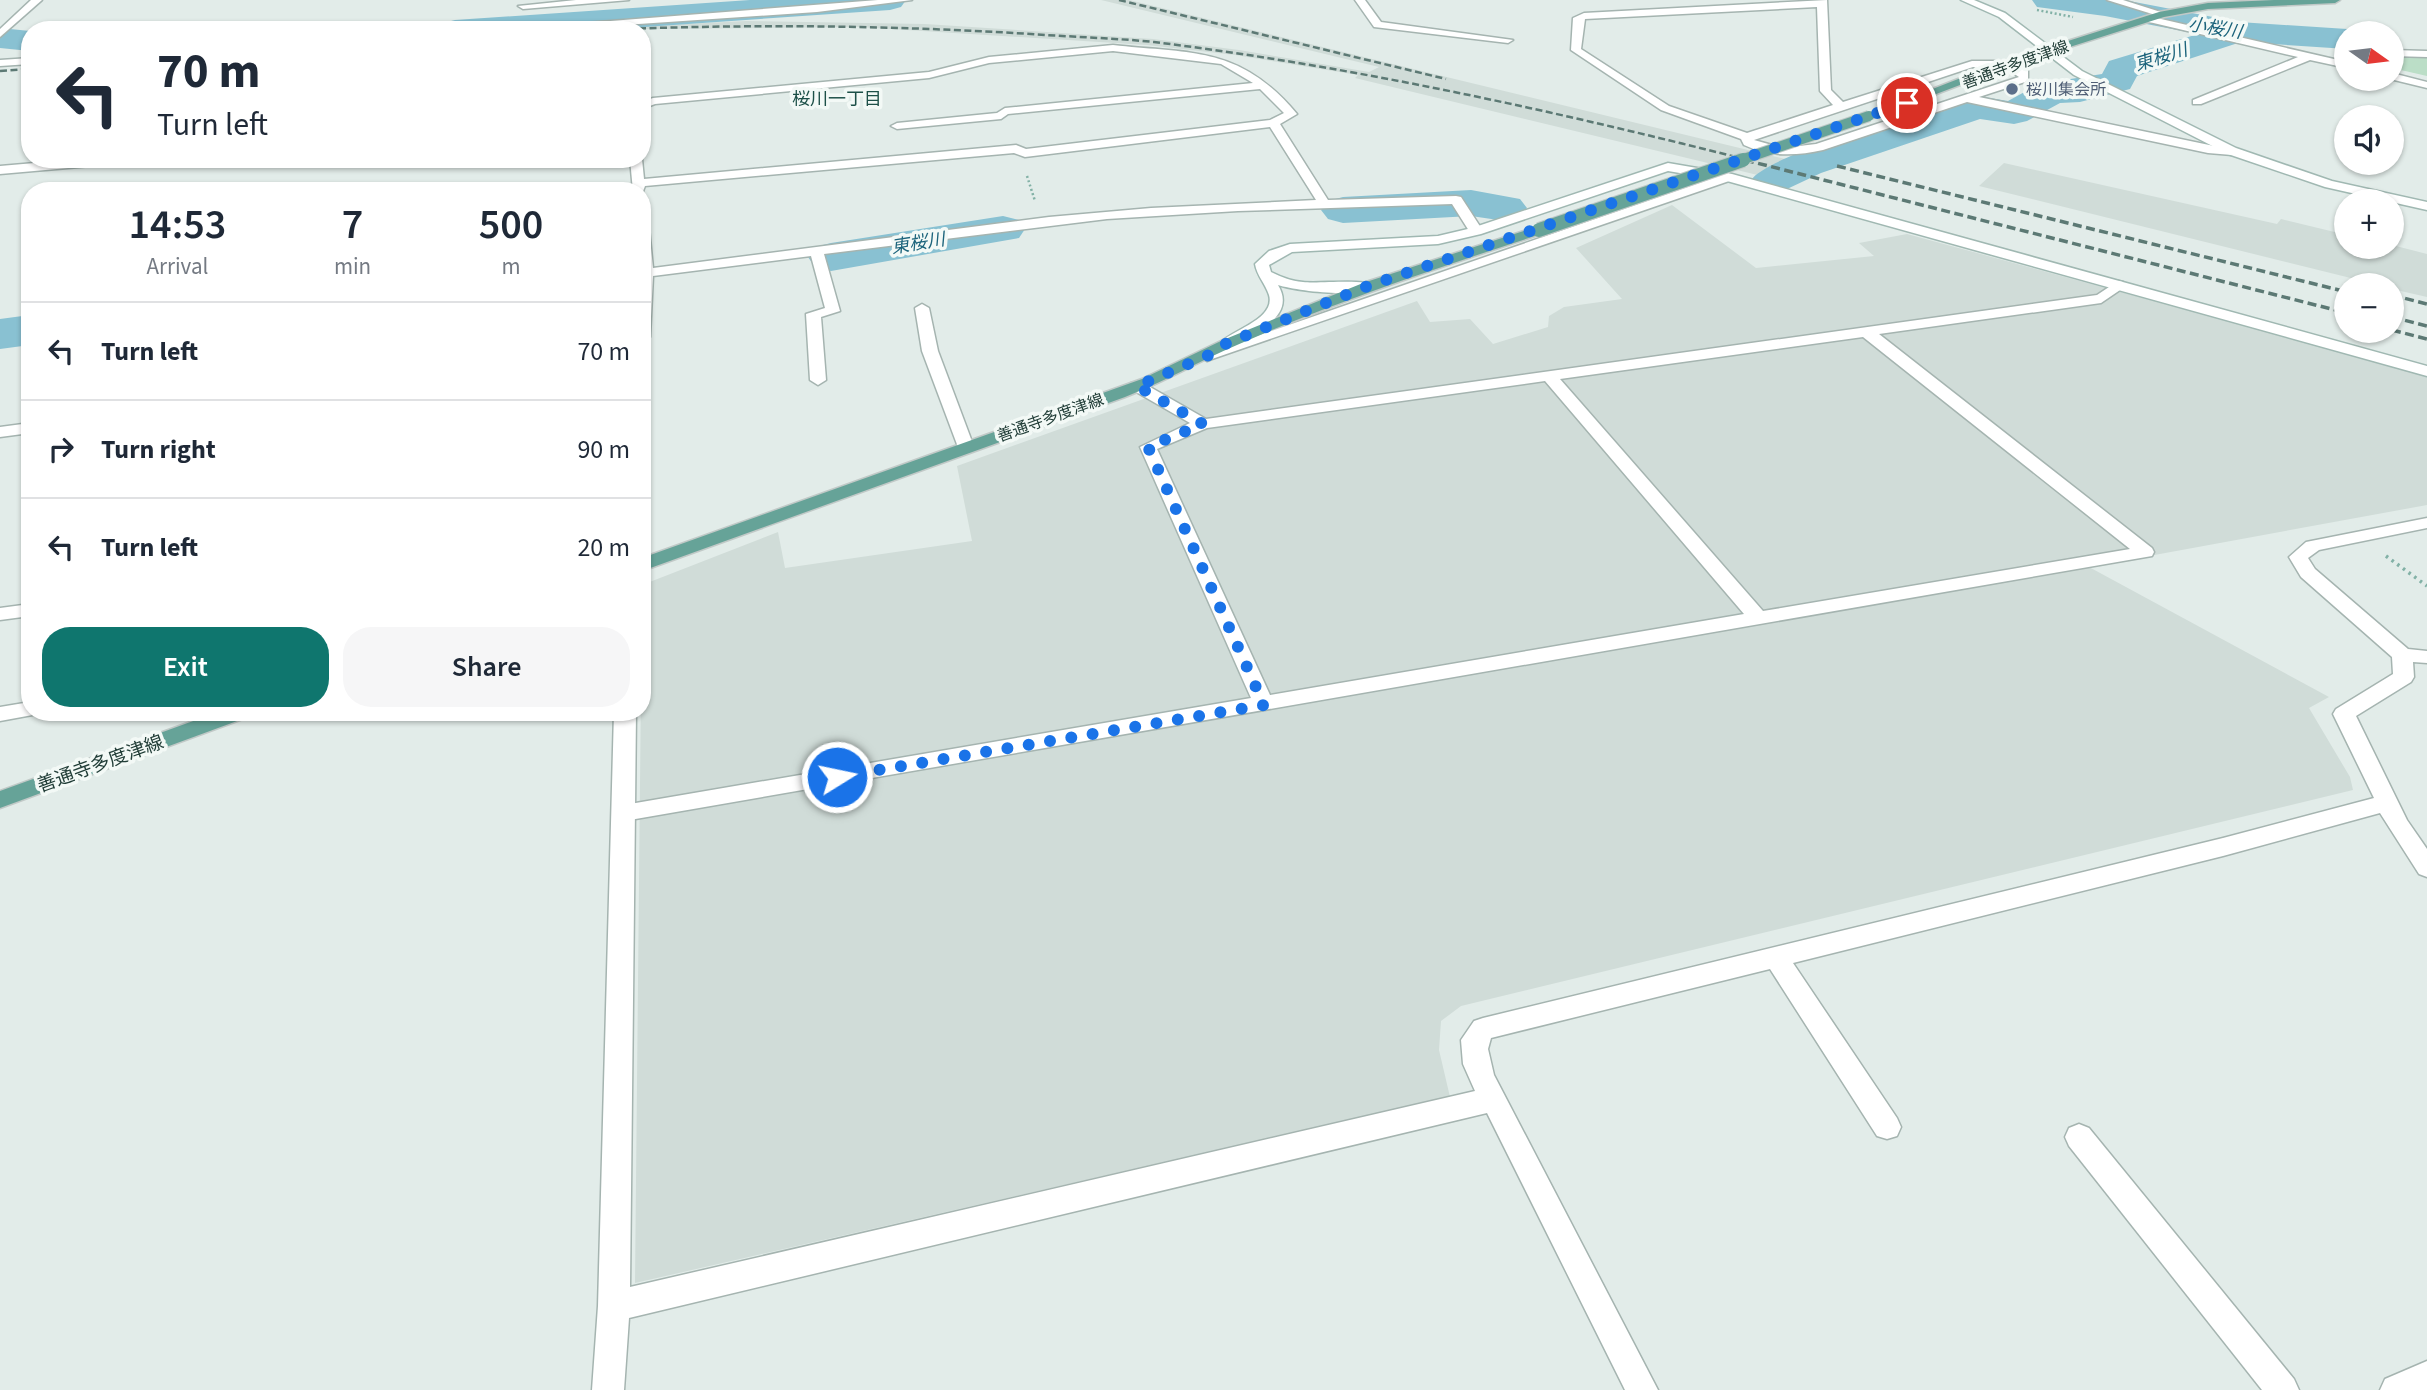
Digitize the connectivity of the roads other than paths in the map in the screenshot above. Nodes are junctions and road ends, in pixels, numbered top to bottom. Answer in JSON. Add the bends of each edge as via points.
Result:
{"nodes":[{"id":1,"x":37,"y":0,"type":"edge"},
{"id":2,"x":624,"y":0,"type":"edge"},
{"id":3,"x":907,"y":0,"type":"edge"},
{"id":4,"x":1360,"y":0,"type":"edge"},
{"id":5,"x":1966,"y":0,"type":"edge"},
{"id":6,"x":2112,"y":0,"type":"edge"},
{"id":7,"x":2335,"y":0,"type":"edge"},
{"id":8,"x":2279,"y":1,"type":"edge"},
{"id":9,"x":1822,"y":2,"type":"edge"},
{"id":10,"x":523,"y":6,"type":"dead end"},
{"id":11,"x":2162,"y":14,"type":"junction"},
{"id":12,"x":2149,"y":19,"type":"junction"},
{"id":13,"x":593,"y":21,"type":"edge"},
{"id":14,"x":0,"y":34,"type":"edge"},
{"id":15,"x":1508,"y":40,"type":"dead end"},
{"id":16,"x":2048,"y":51,"type":"junction"},
{"id":17,"x":2334,"y":51,"type":"edge"},
{"id":18,"x":2404,"y":53,"type":"edge"},
{"id":19,"x":2427,"y":54,"type":"edge"},
{"id":20,"x":2308,"y":56,"type":"junction"},
{"id":21,"x":21,"y":62,"type":"edge"},
{"id":22,"x":2334,"y":62,"type":"edge"},
{"id":23,"x":0,"y":63,"type":"edge"},
{"id":24,"x":2006,"y":64,"type":"junction"},
{"id":25,"x":2404,"y":79,"type":"edge"},
{"id":26,"x":2427,"y":85,"type":"edge"},
{"id":27,"x":1261,"y":86,"type":"junction"},
{"id":28,"x":1966,"y":98,"type":"junction"},
{"id":29,"x":651,"y":102,"type":"edge"},
{"id":30,"x":2197,"y":102,"type":"dead end"},
{"id":31,"x":1842,"y":108,"type":"junction"},
{"id":32,"x":1273,"y":123,"type":"junction"},
{"id":33,"x":897,"y":126,"type":"dead end"},
{"id":34,"x":1012,"y":136,"type":"junction"},
{"id":35,"x":1747,"y":137,"type":"junction"},
{"id":36,"x":2232,"y":151,"type":"junction"},
{"id":37,"x":23,"y":168,"type":"edge"},
{"id":38,"x":0,"y":170,"type":"edge"},
{"id":39,"x":1728,"y":177,"type":"junction"},
{"id":40,"x":651,"y":185,"type":"edge"},
{"id":41,"x":1325,"y":205,"type":"junction"},
{"id":42,"x":2427,"y":206,"type":"edge"},
{"id":43,"x":1476,"y":231,"type":"junction"},
{"id":44,"x":817,"y":252,"type":"junction"},
{"id":45,"x":651,"y":272,"type":"edge"},
{"id":46,"x":1264,"y":274,"type":"junction"},
{"id":47,"x":2118,"y":285,"type":"junction"},
{"id":48,"x":1368,"y":286,"type":"junction"},
{"id":49,"x":922,"y":308,"type":"dead end"},
{"id":50,"x":1866,"y":332,"type":"junction"},
{"id":51,"x":1227,"y":343,"type":"junction"},
{"id":52,"x":1207,"y":356,"type":"junction"},
{"id":53,"x":2427,"y":371,"type":"edge"},
{"id":54,"x":1549,"y":376,"type":"junction"},
{"id":55,"x":818,"y":380,"type":"dead end"},
{"id":56,"x":1137,"y":386,"type":"junction"},
{"id":57,"x":1203,"y":424,"type":"junction"},
{"id":58,"x":21,"y":429,"type":"edge"},
{"id":59,"x":0,"y":432,"type":"edge"},
{"id":60,"x":966,"y":447,"type":"junction"},
{"id":61,"x":2427,"y":523,"type":"edge"},
{"id":62,"x":651,"y":562,"type":"edge"},
{"id":63,"x":21,"y":611,"type":"edge"},
{"id":64,"x":0,"y":614,"type":"edge"},
{"id":65,"x":1759,"y":619,"type":"junction"},
{"id":66,"x":2402,"y":656,"type":"junction"},
{"id":67,"x":2427,"y":657,"type":"edge"},
{"id":68,"x":1264,"y":705,"type":"junction"},
{"id":69,"x":21,"y":710,"type":"edge"},
{"id":70,"x":0,"y":714,"type":"edge"},
{"id":71,"x":215,"y":721,"type":"edge"},
{"id":72,"x":625,"y":721,"type":"edge"},
{"id":73,"x":0,"y":800,"type":"edge"},
{"id":74,"x":2386,"y":803,"type":"junction"},
{"id":75,"x":624,"y":813,"type":"junction"},
{"id":76,"x":2427,"y":868,"type":"edge"},
{"id":77,"x":1775,"y":956,"type":"junction"},
{"id":78,"x":1494,"y":1099,"type":"junction"},
{"id":79,"x":1887,"y":1128,"type":"dead end"},
{"id":80,"x":2079,"y":1137,"type":"dead end"},
{"id":81,"x":614,"y":1306,"type":"junction"},
{"id":82,"x":2427,"y":1377,"type":"edge"},
{"id":83,"x":608,"y":1390,"type":"edge"},
{"id":84,"x":1642,"y":1390,"type":"edge"},
{"id":85,"x":2283,"y":1390,"type":"edge"},
{"id":86,"x":2396,"y":1390,"type":"edge"}],
"edges":[{"from":1,"to":14,"type":"street"},
{"from":2,"to":10,"type":"street"},
{"from":3,"to":13,"type":"street"},
{"from":4,"to":15,"type":"street","via":[[1378,25]]},
{"from":5,"to":16,"type":"street","via":[[2002,15]]},
{"from":6,"to":11,"type":"street"},
{"from":7,"to":8,"type":"main road","name":"善通寺多度津線"},
{"from":8,"to":11,"type":"main road","name":"善通寺多度津線"},
{"from":9,"to":31,"type":"street","via":[[1826,91]]},
{"from":9,"to":35,"type":"street","via":[[1578,18],[1576,51],[1664,108]]},
{"from":11,"to":12,"type":"main road","name":"善通寺多度津線"},
{"from":12,"to":16,"type":"main road","name":"善通寺多度津線"},
{"from":12,"to":20,"type":"street"},
{"from":16,"to":24,"type":"main road","name":"善通寺多度津線"},
{"from":16,"to":36,"type":"street","via":[[2083,76]]},
{"from":17,"to":20,"type":"street"},
{"from":18,"to":19,"type":"street"},
{"from":20,"to":22,"type":"street"},
{"from":20,"to":30,"type":"street"},
{"from":21,"to":23,"type":"street"},
{"from":24,"to":28,"type":"street","via":[[2024,73],[2024,79]]},
{"from":24,"to":31,"type":"street","via":[[1972,64]]},
{"from":24,"to":48,"type":"main road","name":"善通寺多度津線","bridge":true,"via":[[1869,116]]},
{"from":25,"to":26,"type":"street"},
{"from":27,"to":29,"type":"street","via":[[1250,74],[1223,61],[1113,48],[989,60],[929,75]]},
{"from":27,"to":32,"type":"street","via":[[1291,114]]},
{"from":27,"to":34,"type":"street","via":[[1005,111]]},
{"from":28,"to":35,"type":"street","via":[[1819,148],[1757,148]]},
{"from":28,"to":36,"type":"street"},
{"from":31,"to":35,"type":"street"},
{"from":32,"to":34,"type":"street"},
{"from":32,"to":41,"type":"street"},
{"from":33,"to":34,"type":"street"},
{"from":34,"to":40,"type":"street"},
{"from":36,"to":42,"type":"street","via":[[2329,184]]},
{"from":37,"to":38,"type":"street"},
{"from":39,"to":43,"type":"street","via":[[1657,169]]},
{"from":39,"to":47,"type":"street"},
{"from":39,"to":52,"type":"street"},
{"from":41,"to":43,"type":"street","via":[[1459,205]]},
{"from":41,"to":44,"type":"street","via":[[1203,208],[1042,221]]},
{"from":43,"to":46,"type":"street","via":[[1438,240],[1290,248],[1262,264]]},
{"from":44,"to":45,"type":"street"},
{"from":44,"to":55,"type":"street","via":[[833,311],[813,314]]},
{"from":46,"to":48,"type":"street","via":[[1304,288]]},
{"from":46,"to":51,"type":"street","via":[[1277,296],[1276,307]]},
{"from":47,"to":50,"type":"street","via":[[2101,299]]},
{"from":47,"to":53,"type":"street"},
{"from":48,"to":51,"type":"main road","name":"善通寺多度津線"},
{"from":49,"to":60,"type":"street","via":[[930,351]]},
{"from":50,"to":54,"type":"street"},
{"from":50,"to":65,"type":"street","via":[[2145,551]]},
{"from":51,"to":52,"type":"main road","name":"善通寺多度津線"},
{"from":52,"to":56,"type":"main road","name":"善通寺多度津線"},
{"from":54,"to":57,"type":"street"},
{"from":54,"to":65,"type":"street"},
{"from":56,"to":57,"type":"street"},
{"from":56,"to":60,"type":"main road","name":"善通寺多度津線"},
{"from":57,"to":68,"type":"street","via":[[1148,447]]},
{"from":58,"to":59,"type":"street"},
{"from":60,"to":62,"type":"main road","name":"善通寺多度津線"},
{"from":61,"to":66,"type":"street","via":[[2313,546],[2298,557],[2308,573]]},
{"from":63,"to":64,"type":"street"},
{"from":65,"to":68,"type":"street"},
{"from":66,"to":67,"type":"street"},
{"from":66,"to":74,"type":"street","via":[[2404,677],[2344,714]]},
{"from":68,"to":75,"type":"street"},
{"from":69,"to":70,"type":"street"},
{"from":71,"to":73,"type":"main road","name":"善通寺多度津線"},
{"from":72,"to":75,"type":"street"},
{"from":74,"to":76,"type":"street"},
{"from":74,"to":77,"type":"street"},
{"from":75,"to":81,"type":"street"},
{"from":77,"to":78,"type":"street","via":[[1483,1029],[1474,1040],[1474,1057],[1479,1076]]},
{"from":77,"to":79,"type":"street"},
{"from":78,"to":81,"type":"street"},
{"from":78,"to":84,"type":"street"},
{"from":80,"to":85,"type":"street"},
{"from":81,"to":83,"type":"street"},
{"from":82,"to":86,"type":"street"}]}
